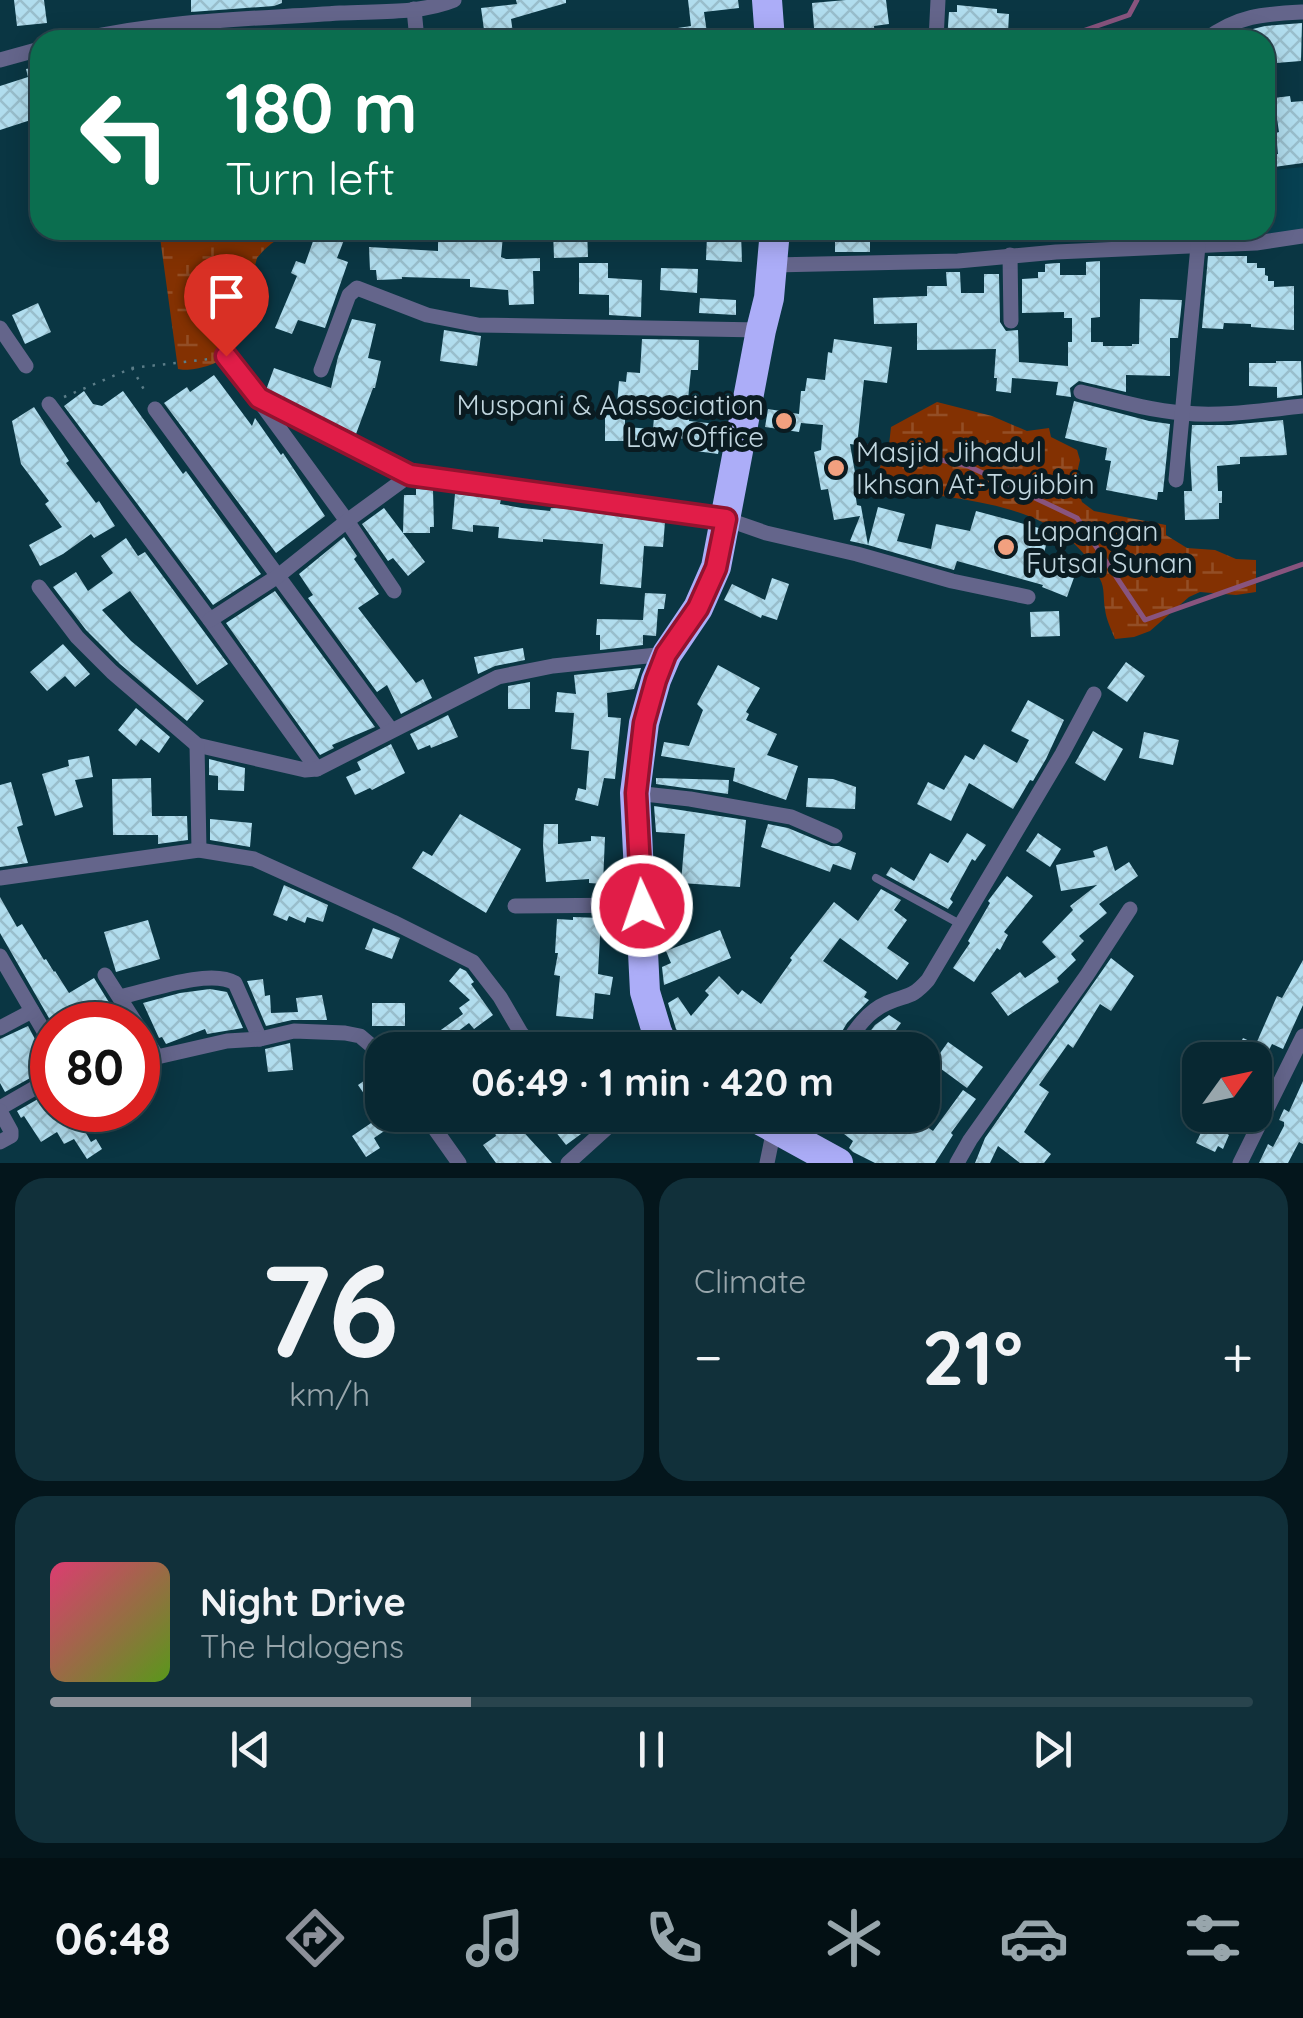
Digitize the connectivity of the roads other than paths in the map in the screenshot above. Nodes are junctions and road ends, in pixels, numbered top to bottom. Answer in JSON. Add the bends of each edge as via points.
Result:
{"nodes":[{"id":1,"x":454,"y":0,"type":"edge"},
{"id":2,"x":767,"y":0,"type":"edge"},
{"id":3,"x":938,"y":0,"type":"edge"},
{"id":4,"x":317,"y":7,"type":"edge"},
{"id":5,"x":414,"y":8,"type":"junction"},
{"id":6,"x":1303,"y":12,"type":"edge"},
{"id":7,"x":139,"y":30,"type":"edge"},
{"id":8,"x":416,"y":30,"type":"edge"},
{"id":9,"x":769,"y":30,"type":"edge"},
{"id":10,"x":936,"y":30,"type":"edge"},
{"id":11,"x":1222,"y":30,"type":"edge"},
{"id":12,"x":0,"y":40,"type":"edge"},
{"id":13,"x":30,"y":52,"type":"edge"},
{"id":14,"x":1,"y":59,"type":"edge"},
{"id":15,"x":1303,"y":236,"type":"edge"},
{"id":16,"x":774,"y":240,"type":"edge"},
{"id":17,"x":1165,"y":240,"type":"edge"},
{"id":18,"x":1272,"y":240,"type":"edge"},
{"id":19,"x":1275,"y":240,"type":"edge"},
{"id":20,"x":1198,"y":246,"type":"junction"},
{"id":21,"x":1165,"y":248,"type":"junction"},
{"id":22,"x":1010,"y":256,"type":"junction"},
{"id":23,"x":772,"y":265,"type":"junction"},
{"id":24,"x":1011,"y":321,"type":"dead end"},
{"id":25,"x":0,"y":328,"type":"edge"},
{"id":26,"x":761,"y":330,"type":"junction"},
{"id":27,"x":226,"y":356,"type":"road end"},
{"id":28,"x":26,"y":366,"type":"dead end"},
{"id":29,"x":321,"y":370,"type":"dead end"},
{"id":30,"x":1081,"y":392,"type":"dead end"},
{"id":31,"x":259,"y":398,"type":"junction"},
{"id":32,"x":49,"y":404,"type":"road end"},
{"id":33,"x":1303,"y":406,"type":"edge"},
{"id":34,"x":156,"y":409,"type":"road end"},
{"id":35,"x":1183,"y":414,"type":"junction"},
{"id":36,"x":410,"y":475,"type":"junction"},
{"id":37,"x":1176,"y":480,"type":"dead end"},
{"id":38,"x":726,"y":519,"type":"junction"},
{"id":39,"x":347,"y":521,"type":"junction"},
{"id":40,"x":278,"y":576,"type":"junction"},
{"id":41,"x":38,"y":586,"type":"dead end"},
{"id":42,"x":394,"y":592,"type":"dead end"},
{"id":43,"x":1028,"y":597,"type":"dead end"},
{"id":44,"x":210,"y":620,"type":"junction"},
{"id":45,"x":666,"y":654,"type":"junction"},
{"id":46,"x":1094,"y":694,"type":"dead end"},
{"id":47,"x":391,"y":730,"type":"junction"},
{"id":48,"x":198,"y":744,"type":"junction"},
{"id":49,"x":317,"y":770,"type":"junction"},
{"id":50,"x":636,"y":793,"type":"junction"},
{"id":51,"x":835,"y":836,"type":"dead end"},
{"id":52,"x":199,"y":850,"type":"junction"},
{"id":53,"x":0,"y":878,"type":"edge"},
{"id":54,"x":876,"y":878,"type":"dead end"},
{"id":55,"x":516,"y":906,"type":"dead end"},
{"id":56,"x":642,"y":906,"type":"junction"},
{"id":57,"x":1130,"y":908,"type":"dead end"},
{"id":58,"x":960,"y":924,"type":"junction"},
{"id":59,"x":0,"y":956,"type":"edge"},
{"id":60,"x":105,"y":975,"type":"dead end"},
{"id":61,"x":120,"y":997,"type":"junction"},
{"id":62,"x":123,"y":1002,"type":"edge"},
{"id":63,"x":30,"y":1008,"type":"edge"},
{"id":64,"x":30,"y":1012,"type":"edge"},
{"id":65,"x":0,"y":1028,"type":"edge"},
{"id":66,"x":521,"y":1032,"type":"edge"},
{"id":67,"x":657,"y":1032,"type":"edge"},
{"id":68,"x":853,"y":1032,"type":"edge"},
{"id":69,"x":1303,"y":1036,"type":"edge"},
{"id":70,"x":260,"y":1038,"type":"junction"},
{"id":71,"x":365,"y":1040,"type":"edge"},
{"id":72,"x":160,"y":1056,"type":"edge"},
{"id":73,"x":30,"y":1091,"type":"edge"},
{"id":74,"x":0,"y":1109,"type":"edge"},
{"id":75,"x":437,"y":1132,"type":"edge"},
{"id":76,"x":594,"y":1132,"type":"edge"},
{"id":77,"x":777,"y":1132,"type":"edge"},
{"id":78,"x":791,"y":1132,"type":"edge"},
{"id":79,"x":0,"y":1142,"type":"edge"},
{"id":80,"x":459,"y":1163,"type":"edge"},
{"id":81,"x":568,"y":1163,"type":"edge"},
{"id":82,"x":767,"y":1163,"type":"edge"},
{"id":83,"x":838,"y":1163,"type":"edge"},
{"id":84,"x":957,"y":1163,"type":"edge"},
{"id":85,"x":1240,"y":1163,"type":"edge"}],
"edges":[{"from":1,"to":5,"type":"street"},
{"from":2,"to":9,"type":"highway"},
{"from":3,"to":10,"type":"street"},
{"from":4,"to":5,"type":"street"},
{"from":4,"to":7,"type":"street"},
{"from":5,"to":8,"type":"street"},
{"from":6,"to":11,"type":"street","via":[[1258,14]]},
{"from":12,"to":14,"type":"street"},
{"from":13,"to":14,"type":"street"},
{"from":15,"to":19,"type":"street"},
{"from":16,"to":23,"type":"highway"},
{"from":17,"to":21,"type":"street"},
{"from":18,"to":20,"type":"street"},
{"from":20,"to":21,"type":"street"},
{"from":20,"to":35,"type":"street"},
{"from":21,"to":22,"type":"street"},
{"from":22,"to":23,"type":"street"},
{"from":22,"to":24,"type":"street"},
{"from":23,"to":26,"type":"highway"},
{"from":25,"to":28,"type":"street"},
{"from":26,"to":29,"type":"street","via":[[478,325],[426,315],[356,288]]},
{"from":26,"to":38,"type":"highway"},
{"from":27,"to":31,"type":"street"},
{"from":30,"to":35,"type":"street"},
{"from":31,"to":36,"type":"street"},
{"from":31,"to":39,"type":"street"},
{"from":32,"to":44,"type":"street"},
{"from":33,"to":35,"type":"street"},
{"from":34,"to":40,"type":"street"},
{"from":35,"to":37,"type":"street"},
{"from":36,"to":38,"type":"street"},
{"from":36,"to":39,"type":"street"},
{"from":38,"to":43,"type":"street"},
{"from":38,"to":45,"type":"highway","via":[[716,568]]},
{"from":39,"to":40,"type":"street"},
{"from":39,"to":42,"type":"street"},
{"from":40,"to":44,"type":"street"},
{"from":40,"to":47,"type":"street"},
{"from":41,"to":48,"type":"street","via":[[112,672]]},
{"from":44,"to":49,"type":"street"},
{"from":45,"to":47,"type":"street","via":[[498,677]]},
{"from":45,"to":50,"type":"highway","via":[[644,723]]},
{"from":46,"to":58,"type":"street"},
{"from":47,"to":49,"type":"street"},
{"from":48,"to":49,"type":"street"},
{"from":48,"to":52,"type":"street"},
{"from":50,"to":51,"type":"street","via":[[792,816]]},
{"from":50,"to":56,"type":"highway"},
{"from":52,"to":53,"type":"street"},
{"from":52,"to":66,"type":"street","via":[[254,859],[473,962]]},
{"from":54,"to":58,"type":"lane"},
{"from":55,"to":56,"type":"street"},
{"from":56,"to":67,"type":"highway","via":[[645,992]]},
{"from":57,"to":84,"type":"street"},
{"from":58,"to":68,"type":"street","via":[[916,993],[882,1005]]},
{"from":59,"to":63,"type":"street"},
{"from":60,"to":61,"type":"street"},
{"from":61,"to":62,"type":"street"},
{"from":61,"to":70,"type":"street","via":[[228,978]]},
{"from":64,"to":65,"type":"street"},
{"from":69,"to":85,"type":"street"},
{"from":70,"to":71,"type":"street","via":[[294,1031]]},
{"from":70,"to":72,"type":"street"},
{"from":73,"to":74,"type":"street"},
{"from":74,"to":79,"type":"street","via":[[12,1132]]},
{"from":75,"to":80,"type":"street"},
{"from":76,"to":81,"type":"street"},
{"from":77,"to":82,"type":"street"},
{"from":78,"to":83,"type":"highway"}]}
